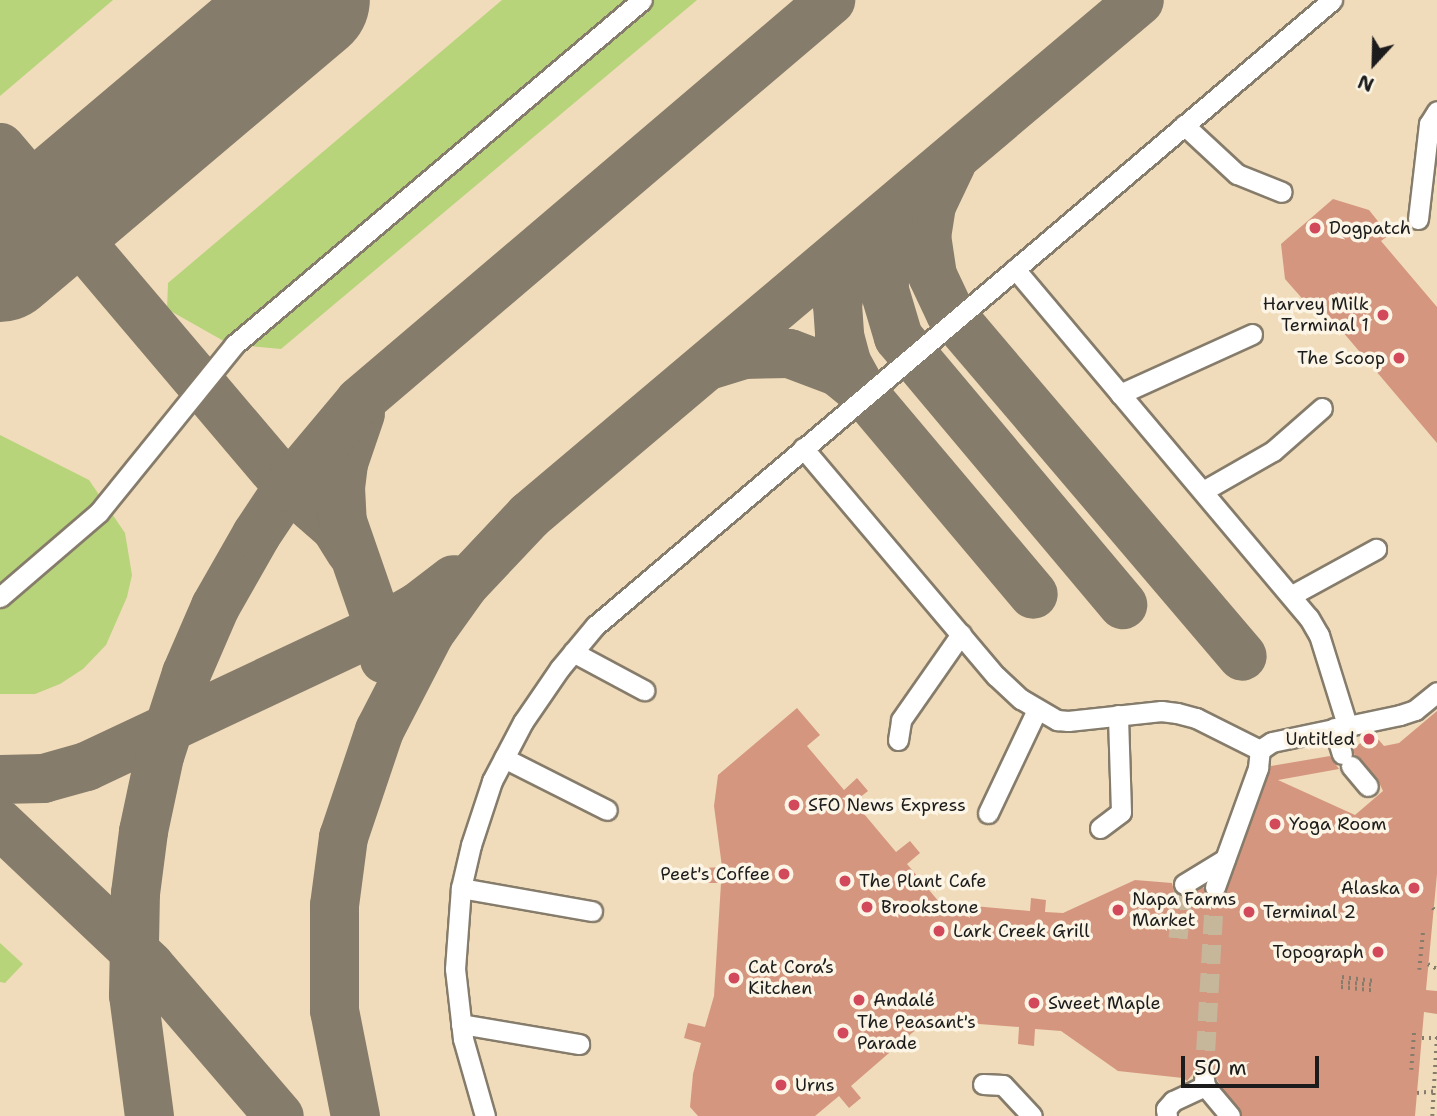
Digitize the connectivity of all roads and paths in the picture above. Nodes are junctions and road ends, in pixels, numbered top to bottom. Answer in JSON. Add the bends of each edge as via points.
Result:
{"nodes":[{"id":1,"x":642,"y":0,"type":"edge"},
{"id":2,"x":1332,"y":0,"type":"edge"},
{"id":3,"x":1437,"y":111,"type":"edge"},
{"id":4,"x":1184,"y":125,"type":"junction"},
{"id":5,"x":1282,"y":192,"type":"dead end"},
{"id":6,"x":1418,"y":219,"type":"dead end"},
{"id":7,"x":1015,"y":269,"type":"junction"},
{"id":8,"x":1252,"y":334,"type":"dead end"},
{"id":9,"x":1120,"y":394,"type":"junction"},
{"id":10,"x":1322,"y":408,"type":"dead end"},
{"id":11,"x":803,"y":448,"type":"junction"},
{"id":12,"x":1203,"y":491,"type":"junction"},
{"id":13,"x":1376,"y":550,"type":"dead end"},
{"id":14,"x":1292,"y":595,"type":"junction"},
{"id":15,"x":0,"y":597,"type":"edge"},
{"id":16,"x":961,"y":635,"type":"junction"},
{"id":17,"x":573,"y":652,"type":"junction"},
{"id":18,"x":644,"y":690,"type":"dead end"},
{"id":19,"x":1437,"y":692,"type":"edge"},
{"id":20,"x":1037,"y":710,"type":"junction"},
{"id":21,"x":1118,"y":715,"type":"junction"},
{"id":22,"x":1340,"y":727,"type":"junction"},
{"id":23,"x":898,"y":740,"type":"dead end"},
{"id":24,"x":1259,"y":750,"type":"junction"},
{"id":25,"x":504,"y":758,"type":"junction"},
{"id":26,"x":1368,"y":786,"type":"dead end"},
{"id":27,"x":607,"y":810,"type":"dead end"},
{"id":28,"x":988,"y":813,"type":"dead end"},
{"id":29,"x":1100,"y":828,"type":"dead end"},
{"id":30,"x":1224,"y":859,"type":"junction"},
{"id":31,"x":1184,"y":884,"type":"dead end"},
{"id":32,"x":1215,"y":887,"type":"tunnel mouth"},
{"id":33,"x":461,"y":888,"type":"junction"},
{"id":34,"x":1433,"y":908,"type":"dead end"},
{"id":35,"x":592,"y":911,"type":"dead end"},
{"id":36,"x":1437,"y":914,"type":"edge"},
{"id":37,"x":1423,"y":930,"type":"dead end"},
{"id":38,"x":1428,"y":964,"type":"dead end"},
{"id":39,"x":1437,"y":969,"type":"edge"},
{"id":40,"x":1419,"y":970,"type":"dead end"},
{"id":41,"x":1373,"y":985,"type":"joint"},
{"id":42,"x":461,"y":1024,"type":"junction"},
{"id":43,"x":1414,"y":1031,"type":"dead end"},
{"id":44,"x":1437,"y":1036,"type":"edge"},
{"id":45,"x":1422,"y":1038,"type":"dead end"},
{"id":46,"x":579,"y":1044,"type":"dead end"},
{"id":47,"x":1411,"y":1070,"type":"dead end"},
{"id":48,"x":983,"y":1084,"type":"dead end"},
{"id":49,"x":1434,"y":1090,"type":"edge"},
{"id":50,"x":1417,"y":1093,"type":"dead end"},
{"id":51,"x":485,"y":1116,"type":"edge"},
{"id":52,"x":1032,"y":1116,"type":"edge"},
{"id":53,"x":1167,"y":1116,"type":"edge"},
{"id":54,"x":1230,"y":1116,"type":"edge"},
{"id":55,"x":1432,"y":1116,"type":"edge"}],
"edges":[{"from":1,"to":15,"type":"lane","via":[[234,345],[99,512]]},
{"from":2,"to":4,"type":"lane"},
{"from":3,"to":6,"type":"lane","via":[[1429,124]]},
{"from":4,"to":5,"type":"lane","via":[[1237,174]]},
{"from":4,"to":7,"type":"lane"},
{"from":7,"to":9,"type":"lane"},
{"from":7,"to":11,"type":"lane"},
{"from":8,"to":9,"type":"lane"},
{"from":9,"to":12,"type":"lane"},
{"from":10,"to":12,"type":"lane","via":[[1273,451]]},
{"from":11,"to":16,"type":"lane"},
{"from":11,"to":17,"type":"lane","via":[[595,625]]},
{"from":12,"to":14,"type":"lane"},
{"from":13,"to":14,"type":"lane"},
{"from":14,"to":22,"type":"lane","via":[[1319,635]]},
{"from":16,"to":20,"type":"lane","via":[[996,676]]},
{"from":16,"to":23,"type":"lane","via":[[901,720]]},
{"from":17,"to":18,"type":"lane"},
{"from":17,"to":25,"type":"lane","via":[[537,700]]},
{"from":19,"to":22,"type":"lane","via":[[1415,710]]},
{"from":20,"to":21,"type":"lane","via":[[1068,721]]},
{"from":20,"to":28,"type":"lane"},
{"from":21,"to":24,"type":"lane","via":[[1161,711],[1186,715]]},
{"from":21,"to":29,"type":"lane","via":[[1121,812]]},
{"from":22,"to":24,"type":"lane","via":[[1272,742]]},
{"from":22,"to":26,"type":"lane","via":[[1347,760]]},
{"from":24,"to":30,"type":"lane","via":[[1258,768]]},
{"from":25,"to":27,"type":"lane"},
{"from":25,"to":33,"type":"lane","via":[[481,812]]},
{"from":30,"to":31,"type":"lane"},
{"from":30,"to":32,"type":"lane"},
{"from":33,"to":35,"type":"lane"},
{"from":33,"to":42,"type":"lane","via":[[455,969]]},
{"from":34,"to":36,"type":"path"},
{"from":37,"to":40,"type":"path"},
{"from":38,"to":39,"type":"path"},
{"from":41,"to":41,"type":"path","via":[[1341,982]]},
{"from":42,"to":46,"type":"lane"},
{"from":42,"to":51,"type":"lane"},
{"from":43,"to":47,"type":"path"},
{"from":44,"to":45,"type":"path"},
{"from":44,"to":49,"type":"path"},
{"from":48,"to":52,"type":"lane","via":[[1003,1085]]},
{"from":49,"to":50,"type":"path"},
{"from":49,"to":55,"type":"path"},
{"from":53,"to":54,"type":"lane","via":[[1173,1101],[1205,1083]]}]}
